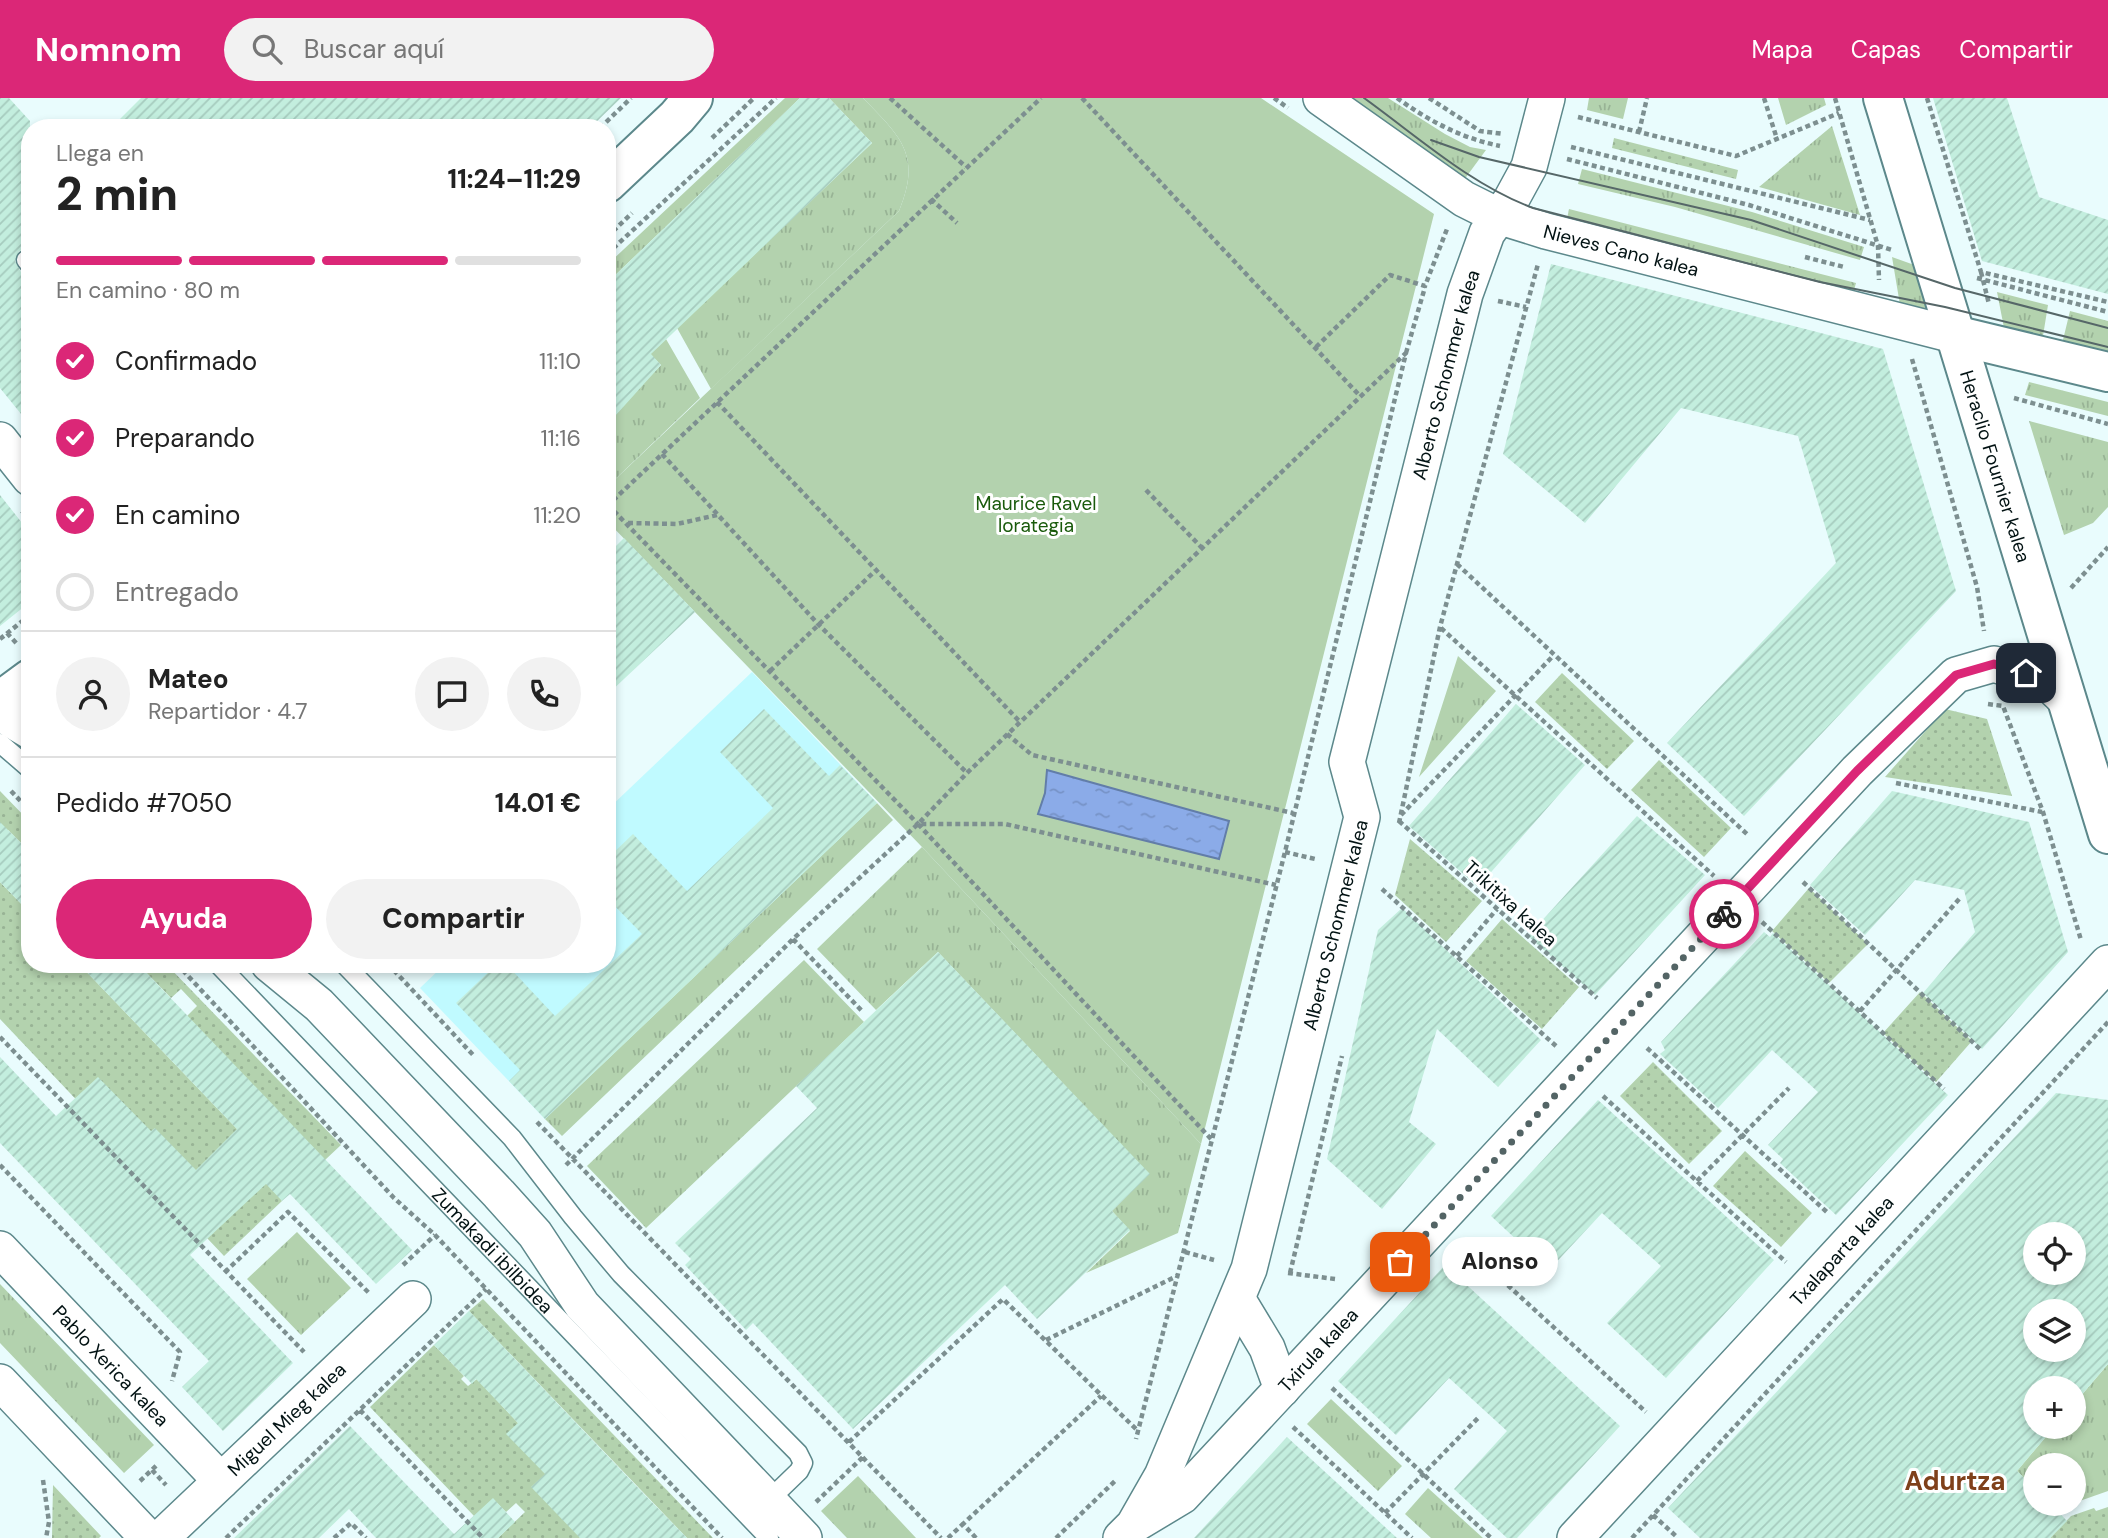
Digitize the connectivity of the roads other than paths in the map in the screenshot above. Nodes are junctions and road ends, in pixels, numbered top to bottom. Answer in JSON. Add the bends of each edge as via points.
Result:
{"nodes":[{"id":1,"x":692,"y":98,"type":"edge"},
{"id":2,"x":1883,"y":98,"type":"edge"},
{"id":3,"x":1331,"y":101,"type":"edge"},
{"id":4,"x":1559,"y":107,"type":"edge"},
{"id":5,"x":616,"y":175,"type":"edge"},
{"id":6,"x":1497,"y":216,"type":"junction"},
{"id":7,"x":1954,"y":335,"type":"junction"},
{"id":8,"x":2108,"y":372,"type":"edge"},
{"id":9,"x":0,"y":440,"type":"edge"},
{"id":10,"x":21,"y":467,"type":"edge"},
{"id":11,"x":21,"y":686,"type":"edge"},
{"id":12,"x":0,"y":701,"type":"edge"},
{"id":13,"x":2067,"y":701,"type":"junction"},
{"id":14,"x":0,"y":713,"type":"edge"},
{"id":15,"x":21,"y":726,"type":"edge"},
{"id":16,"x":0,"y":743,"type":"edge"},
{"id":17,"x":21,"y":761,"type":"edge"},
{"id":18,"x":2108,"y":834,"type":"edge"},
{"id":19,"x":2095,"y":954,"type":"edge"},
{"id":20,"x":227,"y":973,"type":"edge"},
{"id":21,"x":280,"y":973,"type":"edge"},
{"id":22,"x":353,"y":973,"type":"edge"},
{"id":23,"x":0,"y":1249,"type":"edge"},
{"id":24,"x":1244,"y":1284,"type":"junction"},
{"id":25,"x":413,"y":1299,"type":"dead end"},
{"id":26,"x":0,"y":1382,"type":"edge"},
{"id":27,"x":1282,"y":1389,"type":"junction"},
{"id":28,"x":221,"y":1480,"type":"junction"},
{"id":29,"x":768,"y":1500,"type":"junction"},
{"id":30,"x":1128,"y":1532,"type":"edge"},
{"id":31,"x":148,"y":1538,"type":"edge"},
{"id":32,"x":161,"y":1538,"type":"edge"},
{"id":33,"x":769,"y":1538,"type":"edge"},
{"id":34,"x":804,"y":1538,"type":"edge"},
{"id":35,"x":1576,"y":1538,"type":"edge"}],
"edges":[{"from":1,"to":5,"type":"main road"},
{"from":2,"to":7,"type":"main road","name":"Heraclio Fournier kalea"},
{"from":3,"to":6,"type":"street","name":"Nieves Cano kalea","via":[[1450,190]]},
{"from":4,"to":6,"type":"street","name":"Alberto Schommer kalea","via":[[1511,200]]},
{"from":6,"to":7,"type":"street","name":"Nieves Cano kalea"},
{"from":6,"to":24,"type":"street","name":"Alberto Schommer kalea","via":[[1465,294],[1347,762],[1362,817]]},
{"from":7,"to":8,"type":"main road"},
{"from":7,"to":13,"type":"main road","name":"Heraclio Fournier kalea"},
{"from":9,"to":10,"type":"street"},
{"from":11,"to":12,"type":"main road"},
{"from":13,"to":18,"type":"main road","name":"Heraclio Fournier kalea"},
{"from":13,"to":27,"type":"street","name":"Txirula kalea","via":[[2046,681],[1994,664],[1956,675],[1857,771]]},
{"from":14,"to":15,"type":"street"},
{"from":16,"to":17,"type":"lane"},
{"from":19,"to":35,"type":"street","name":"Txalaparta kalea"},
{"from":20,"to":33,"type":"lane","name":"Zumakadi ibilbidea"},
{"from":21,"to":29,"type":"street","name":"Zumakadi ibilbidea","via":[[319,1005],[499,1194],[535,1234],[582,1305]]},
{"from":22,"to":29,"type":"lane","via":[[512,1138],[621,1274],[798,1453],[803,1463],[799,1471]]},
{"from":23,"to":28,"type":"street","name":"Pablo Xerica kalea"},
{"from":24,"to":27,"type":"street"},
{"from":24,"to":30,"type":"street","name":"Alberto Schommer kalea","via":[[1162,1476]]},
{"from":25,"to":28,"type":"street","name":"Miguel Mieg kalea"},
{"from":26,"to":31,"type":"street"},
{"from":27,"to":30,"type":"street","name":"Txirula kalea","via":[[1182,1496]]},
{"from":28,"to":32,"type":"street","name":"Miguel Mieg kalea"},
{"from":29,"to":34,"type":"street","name":"Zumakadi ibilbidea"}]}
